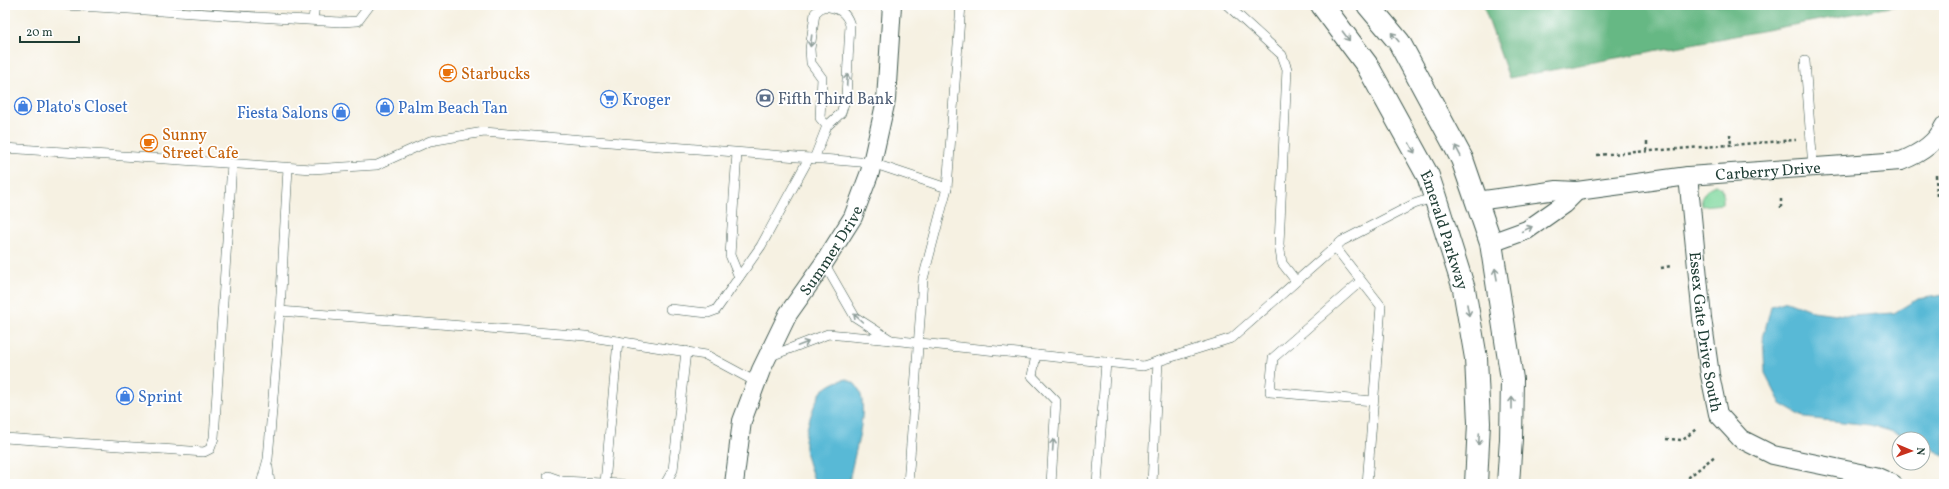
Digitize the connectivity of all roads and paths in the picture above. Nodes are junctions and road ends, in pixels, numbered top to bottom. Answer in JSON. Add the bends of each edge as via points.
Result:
{"nodes":[{"id":1,"x":64,"y":5,"type":"edge"},
{"id":2,"x":315,"y":5,"type":"edge"},
{"id":3,"x":370,"y":5,"type":"edge"},
{"id":4,"x":892,"y":5,"type":"edge"},
{"id":5,"x":961,"y":5,"type":"edge"},
{"id":6,"x":1227,"y":5,"type":"edge"},
{"id":7,"x":1322,"y":5,"type":"edge"},
{"id":8,"x":1368,"y":5,"type":"edge"},
{"id":9,"x":314,"y":20,"type":"junction"},
{"id":10,"x":1805,"y":61,"type":"dead end"},
{"id":11,"x":827,"y":126,"type":"junction"},
{"id":12,"x":1944,"y":126,"type":"edge"},
{"id":13,"x":1730,"y":134,"type":"dead end"},
{"id":14,"x":1647,"y":140,"type":"dead end"},
{"id":15,"x":1797,"y":140,"type":"dead end"},
{"id":16,"x":1731,"y":145,"type":"junction"},
{"id":17,"x":5,"y":148,"type":"edge"},
{"id":18,"x":1647,"y":151,"type":"junction"},
{"id":19,"x":737,"y":152,"type":"junction"},
{"id":20,"x":1597,"y":155,"type":"dead end"},
{"id":21,"x":812,"y":158,"type":"junction"},
{"id":22,"x":872,"y":163,"type":"junction"},
{"id":23,"x":232,"y":164,"type":"junction"},
{"id":24,"x":288,"y":168,"type":"junction"},
{"id":25,"x":1813,"y":168,"type":"junction"},
{"id":26,"x":1936,"y":175,"type":"dead end"},
{"id":27,"x":1688,"y":176,"type":"junction"},
{"id":28,"x":947,"y":188,"type":"junction"},
{"id":29,"x":1577,"y":191,"type":"junction"},
{"id":30,"x":1435,"y":197,"type":"junction"},
{"id":31,"x":1937,"y":199,"type":"dead end"},
{"id":32,"x":1781,"y":200,"type":"dead end"},
{"id":33,"x":1477,"y":201,"type":"junction"},
{"id":34,"x":1781,"y":210,"type":"dead end"},
{"id":35,"x":1491,"y":244,"type":"junction"},
{"id":36,"x":1335,"y":247,"type":"junction"},
{"id":37,"x":824,"y":263,"type":"junction"},
{"id":38,"x":1671,"y":266,"type":"dead end"},
{"id":39,"x":1661,"y":268,"type":"dead end"},
{"id":40,"x":739,"y":277,"type":"junction"},
{"id":41,"x":1296,"y":281,"type":"junction"},
{"id":42,"x":1361,"y":281,"type":"junction"},
{"id":43,"x":670,"y":309,"type":"dead end"},
{"id":44,"x":280,"y":311,"type":"junction"},
{"id":45,"x":891,"y":340,"type":"junction"},
{"id":46,"x":618,"y":341,"type":"junction"},
{"id":47,"x":917,"y":343,"type":"junction"},
{"id":48,"x":686,"y":351,"type":"junction"},
{"id":49,"x":1036,"y":355,"type":"junction"},
{"id":50,"x":766,"y":358,"type":"junction"},
{"id":51,"x":1158,"y":361,"type":"junction"},
{"id":52,"x":1106,"y":362,"type":"junction"},
{"id":53,"x":756,"y":382,"type":"junction"},
{"id":54,"x":1373,"y":401,"type":"junction"},
{"id":55,"x":1696,"y":429,"type":"dead end"},
{"id":56,"x":5,"y":438,"type":"edge"},
{"id":57,"x":1666,"y":439,"type":"dead end"},
{"id":58,"x":1716,"y":455,"type":"dead end"},
{"id":59,"x":268,"y":459,"type":"junction"},
{"id":60,"x":548,"y":476,"type":"dead end"},
{"id":61,"x":605,"y":483,"type":"junction"},
{"id":62,"x":261,"y":484,"type":"edge"},
{"id":63,"x":270,"y":484,"type":"edge"},
{"id":64,"x":622,"y":484,"type":"edge"},
{"id":65,"x":665,"y":484,"type":"edge"},
{"id":66,"x":734,"y":484,"type":"edge"},
{"id":67,"x":908,"y":484,"type":"edge"},
{"id":68,"x":1050,"y":484,"type":"edge"},
{"id":69,"x":1097,"y":484,"type":"edge"},
{"id":70,"x":1152,"y":484,"type":"edge"},
{"id":71,"x":1367,"y":484,"type":"edge"},
{"id":72,"x":1476,"y":484,"type":"edge"},
{"id":73,"x":1508,"y":484,"type":"edge"},
{"id":74,"x":1689,"y":484,"type":"edge"},
{"id":75,"x":1893,"y":484,"type":"edge"}],
"edges":[{"from":1,"to":9,"type":"lane"},
{"from":2,"to":9,"type":"lane"},
{"from":3,"to":9,"type":"lane","via":[[358,21]]},
{"from":4,"to":22,"type":"street","name":"Summer Drive","via":[[886,100]]},
{"from":5,"to":28,"type":"lane"},
{"from":6,"to":41,"type":"lane","via":[[1282,55],[1287,69],[1279,244],[1282,263]]},
{"from":7,"to":30,"type":"main road","name":"Emerald Parkway","one_way":true,"via":[[1367,66],[1428,176]]},
{"from":33,"to":8,"type":"main road","one_way":true,"via":[[1462,159],[1399,42]]},
{"from":10,"to":25,"type":"lane"},
{"from":11,"to":11,"type":"lane","one_way":true,"via":[[841,113],[846,97],[850,26],[843,11],[823,6],[815,13],[810,48],[811,63],[822,78],[820,118]]},
{"from":11,"to":21,"type":"lane"},
{"from":12,"to":25,"type":"street","name":"Carberry Drive","via":[[1927,148],[1901,162]]},
{"from":13,"to":16,"type":"path"},
{"from":14,"to":18,"type":"path"},
{"from":15,"to":16,"type":"path"},
{"from":16,"to":18,"type":"path"},
{"from":17,"to":23,"type":"lane"},
{"from":18,"to":20,"type":"path"},
{"from":19,"to":21,"type":"lane"},
{"from":19,"to":24,"type":"lane","via":[[484,132],[430,141],[377,165]]},
{"from":19,"to":40,"type":"lane","via":[[730,255]]},
{"from":21,"to":22,"type":"lane"},
{"from":21,"to":40,"type":"lane","via":[[761,246]]},
{"from":22,"to":28,"type":"lane"},
{"from":22,"to":37,"type":"street","name":"Summer Drive","via":[[853,217]]},
{"from":23,"to":24,"type":"lane"},
{"from":23,"to":56,"type":"lane","via":[[214,438],[210,449],[204,452]]},
{"from":24,"to":44,"type":"lane"},
{"from":25,"to":27,"type":"street","name":"Carberry Drive"},
{"from":26,"to":31,"type":"path"},
{"from":27,"to":29,"type":"street","name":"Carberry Drive"},
{"from":27,"to":75,"type":"street","name":"Essex Gate Drive South","via":[[1702,318],[1718,414],[1741,439],[1774,455],[1876,476]]},
{"from":28,"to":47,"type":"lane","via":[[923,279]]},
{"from":29,"to":33,"type":"street","name":"Carberry Drive","via":[[1557,190]]},
{"from":35,"to":29,"type":"street","one_way":true,"via":[[1527,230],[1564,204]]},
{"from":30,"to":36,"type":"lane","via":[[1414,204],[1342,240]]},
{"from":30,"to":72,"type":"main road","name":"Emerald Parkway","one_way":true,"via":[[1464,290],[1476,358],[1479,423]]},
{"from":32,"to":34,"type":"path"},
{"from":33,"to":35,"type":"main road"},
{"from":73,"to":35,"type":"main road","one_way":true,"via":[[1512,379]]},
{"from":36,"to":41,"type":"lane"},
{"from":36,"to":42,"type":"lane"},
{"from":45,"to":37,"type":"lane","one_way":true,"via":[[855,317]]},
{"from":37,"to":50,"type":"street","name":"Summer Drive","via":[[788,314]]},
{"from":38,"to":39,"type":"path"},
{"from":40,"to":43,"type":"lane","via":[[716,310],[708,313]]},
{"from":41,"to":51,"type":"lane","via":[[1232,338]]},
{"from":42,"to":54,"type":"lane","via":[[1381,306]]},
{"from":42,"to":54,"type":"lane","via":[[1273,358],[1270,392]]},
{"from":44,"to":46,"type":"lane","via":[[585,336]]},
{"from":44,"to":59,"type":"lane"},
{"from":45,"to":47,"type":"lane"},
{"from":50,"to":45,"type":"lane","one_way":true,"via":[[828,334]]},
{"from":46,"to":48,"type":"lane"},
{"from":46,"to":61,"type":"lane"},
{"from":47,"to":49,"type":"lane"},
{"from":47,"to":67,"type":"lane"},
{"from":48,"to":53,"type":"lane","via":[[706,355]]},
{"from":48,"to":65,"type":"lane","via":[[673,470]]},
{"from":49,"to":52,"type":"lane"},
{"from":68,"to":49,"type":"lane","one_way":true,"via":[[1056,401],[1032,376]]},
{"from":50,"to":53,"type":"street","name":"Summer Drive"},
{"from":51,"to":52,"type":"lane","via":[[1143,366]]},
{"from":51,"to":70,"type":"lane"},
{"from":52,"to":69,"type":"lane"},
{"from":53,"to":66,"type":"street","name":"Summer Drive","via":[[742,421]]},
{"from":54,"to":71,"type":"lane"},
{"from":55,"to":57,"type":"path","via":[[1683,440]]},
{"from":58,"to":74,"type":"path","via":[[1689,477]]},
{"from":59,"to":62,"type":"lane"},
{"from":59,"to":63,"type":"lane"},
{"from":60,"to":61,"type":"lane","via":[[562,481]]},
{"from":61,"to":64,"type":"lane"}]}
